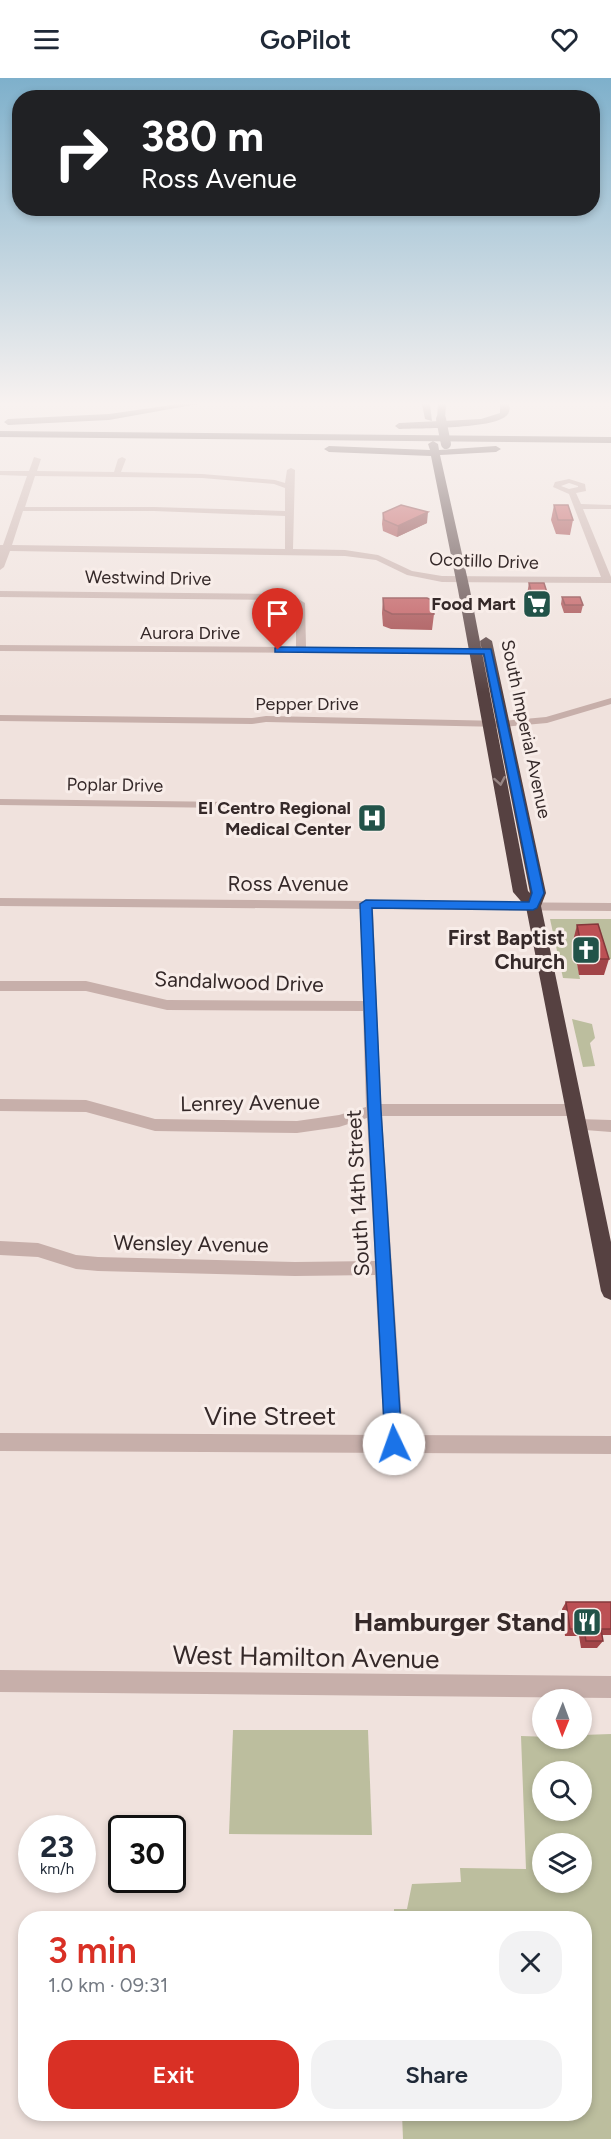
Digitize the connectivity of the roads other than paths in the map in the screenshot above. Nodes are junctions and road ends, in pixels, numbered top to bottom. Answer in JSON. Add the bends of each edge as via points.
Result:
{"nodes":[{"id":1,"x":23,"y":500,"type":"edge"},
{"id":2,"x":289,"y":500,"type":"edge"},
{"id":3,"x":447,"y":500,"type":"edge"},
{"id":4,"x":575,"y":500,"type":"edge"},
{"id":5,"x":577,"y":507,"type":"junction"},
{"id":6,"x":611,"y":507,"type":"edge"},
{"id":7,"x":20,"y":509,"type":"junction"},
{"id":8,"x":290,"y":514,"type":"junction"},
{"id":9,"x":4,"y":548,"type":"edge"},
{"id":10,"x":289,"y":552,"type":"junction"},
{"id":11,"x":468,"y":553,"type":"dead end"},
{"id":12,"x":0,"y":567,"type":"edge"},
{"id":13,"x":467,"y":580,"type":"junction"},
{"id":14,"x":609,"y":580,"type":"edge"},
{"id":15,"x":0,"y":594,"type":"edge"},
{"id":16,"x":0,"y":648,"type":"edge"},
{"id":17,"x":301,"y":650,"type":"junction"},
{"id":18,"x":482,"y":651,"type":"junction"},
{"id":19,"x":611,"y":701,"type":"edge"},
{"id":20,"x":0,"y":717,"type":"edge"},
{"id":21,"x":496,"y":724,"type":"junction"},
{"id":22,"x":0,"y":802,"type":"edge"},
{"id":23,"x":229,"y":805,"type":"dead end"},
{"id":24,"x":504,"y":806,"type":"junction"},
{"id":25,"x":522,"y":806,"type":"junction"},
{"id":26,"x":0,"y":902,"type":"edge"},
{"id":27,"x":366,"y":904,"type":"junction"},
{"id":28,"x":533,"y":906,"type":"junction"},
{"id":29,"x":611,"y":907,"type":"edge"},
{"id":30,"x":0,"y":987,"type":"edge"},
{"id":31,"x":370,"y":1006,"type":"junction"},
{"id":32,"x":0,"y":1105,"type":"edge"},
{"id":33,"x":374,"y":1110,"type":"junction"},
{"id":34,"x":576,"y":1117,"type":"junction"},
{"id":35,"x":611,"y":1126,"type":"edge"},
{"id":36,"x":0,"y":1248,"type":"edge"},
{"id":37,"x":609,"y":1266,"type":"edge"},
{"id":38,"x":384,"y":1268,"type":"junction"},
{"id":39,"x":611,"y":1291,"type":"edge"},
{"id":40,"x":0,"y":1442,"type":"edge"},
{"id":41,"x":394,"y":1444,"type":"junction"},
{"id":42,"x":611,"y":1445,"type":"edge"},
{"id":43,"x":0,"y":1681,"type":"edge"},
{"id":44,"x":611,"y":1687,"type":"edge"}],
"edges":[{"from":1,"to":7,"type":"street"},
{"from":2,"to":8,"type":"street"},
{"from":3,"to":13,"type":"highway","name":"South Imperial Avenue"},
{"from":4,"to":5,"type":"street"},
{"from":5,"to":6,"type":"street"},
{"from":5,"to":14,"type":"street"},
{"from":7,"to":8,"type":"street"},
{"from":7,"to":9,"type":"street"},
{"from":8,"to":10,"type":"street"},
{"from":9,"to":10,"type":"street","name":"Ocotillo Drive"},
{"from":9,"to":12,"type":"street"},
{"from":10,"to":13,"type":"street","name":"Ocotillo Drive","via":[[359,555],[378,558],[419,576]]},
{"from":11,"to":13,"type":"highway","name":"South Imperial Avenue"},
{"from":13,"to":14,"type":"street","name":"Ocotillo Drive"},
{"from":13,"to":18,"type":"highway","name":"South Imperial Avenue"},
{"from":15,"to":17,"type":"street","name":"Westwind Drive","via":[[281,596],[296,599],[301,607]]},
{"from":16,"to":17,"type":"street","name":"Aurora Drive"},
{"from":17,"to":18,"type":"street","name":"Aurora Drive"},
{"from":18,"to":21,"type":"highway","name":"South Imperial Avenue"},
{"from":19,"to":21,"type":"street","name":"Pepper Drive","via":[[547,720]]},
{"from":20,"to":21,"type":"street","name":"Pepper Drive"},
{"from":21,"to":24,"type":"highway","name":"South Imperial Avenue","one_way":true},
{"from":21,"to":25,"type":"highway","name":"South Imperial Avenue"},
{"from":22,"to":23,"type":"street","name":"Poplar Drive"},
{"from":24,"to":25,"type":"highway"},
{"from":24,"to":28,"type":"highway","name":"South Imperial Avenue","via":[[521,891]]},
{"from":25,"to":28,"type":"highway","name":"South Imperial Avenue","via":[[538,893]]},
{"from":26,"to":27,"type":"street","name":"Ross Avenue"},
{"from":27,"to":28,"type":"street","name":"Ross Avenue"},
{"from":27,"to":31,"type":"street","name":"South 14th Street"},
{"from":28,"to":29,"type":"street","name":"Ross Avenue"},
{"from":28,"to":34,"type":"highway","name":"South Imperial Avenue"},
{"from":30,"to":31,"type":"street","name":"Sandalwood Drive","via":[[86,987],[167,1005]]},
{"from":31,"to":33,"type":"street","name":"South 14th Street"},
{"from":32,"to":33,"type":"street","name":"Lenrey Avenue","via":[[87,1106],[167,1126],[297,1127],[339,1121]]},
{"from":33,"to":34,"type":"street","name":"Lenrey Avenue"},
{"from":33,"to":38,"type":"street","name":"South 14th Street"},
{"from":34,"to":35,"type":"street","name":"Lenrey Avenue"},
{"from":34,"to":37,"type":"highway","name":"South Imperial Avenue"},
{"from":36,"to":38,"type":"street","name":"Wensley Avenue","via":[[38,1250],[76,1262],[98,1264]]},
{"from":37,"to":39,"type":"highway","name":"South Imperial Avenue"},
{"from":38,"to":41,"type":"street","name":"South 14th Street"},
{"from":40,"to":41,"type":"street","name":"Vine Street"},
{"from":41,"to":42,"type":"street","name":"Vine Street"},
{"from":43,"to":44,"type":"street","name":"West Hamilton Avenue"}]}
